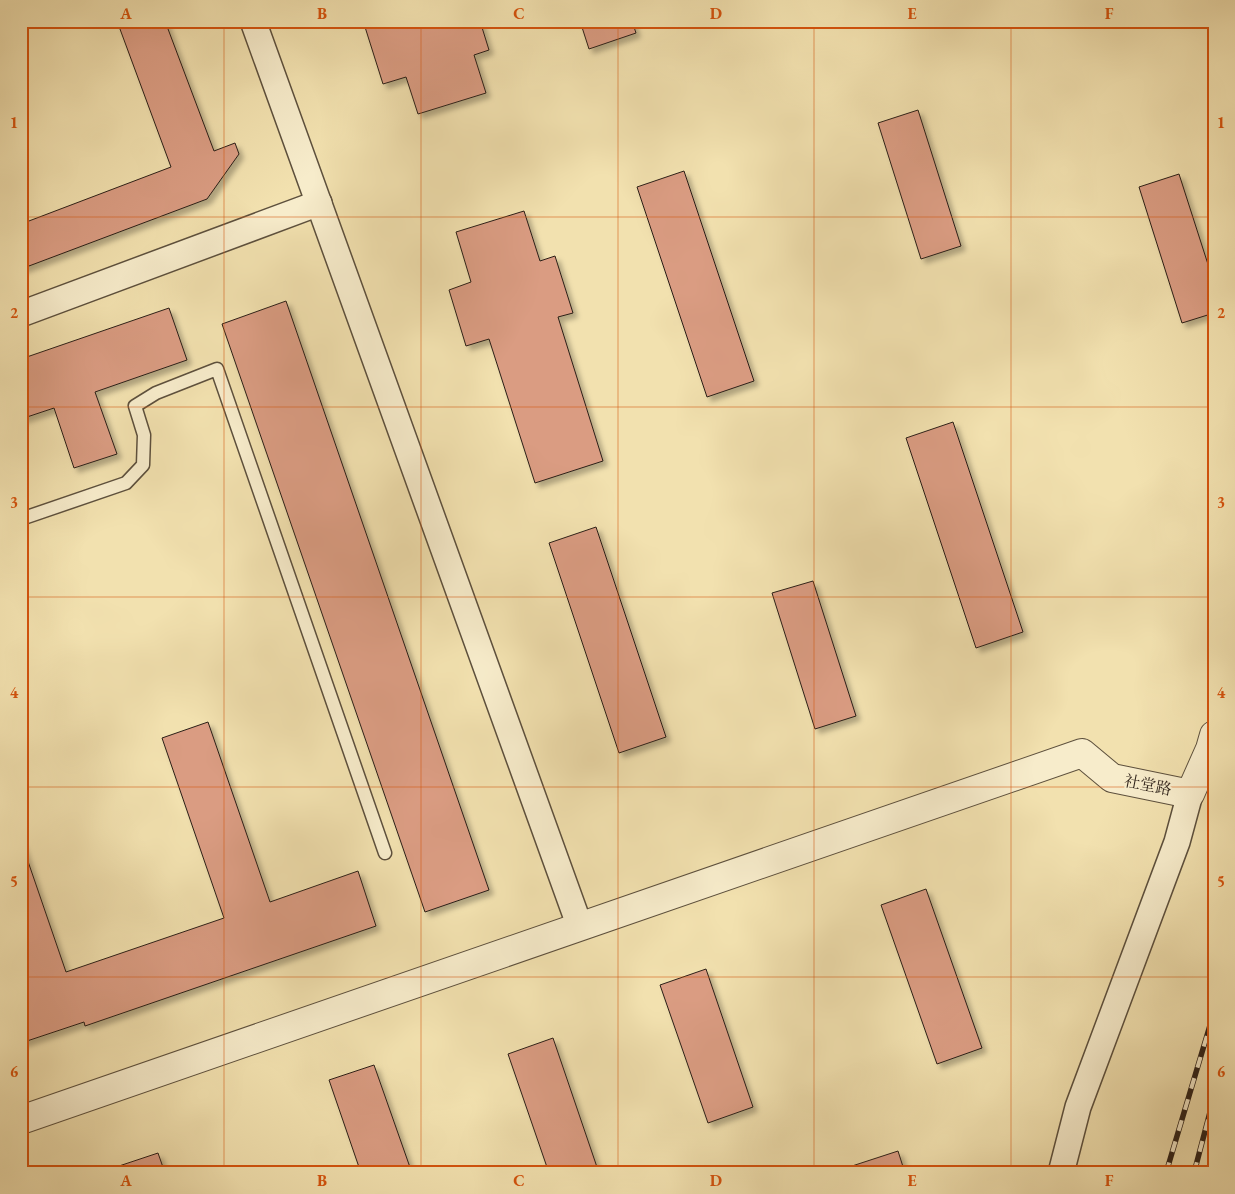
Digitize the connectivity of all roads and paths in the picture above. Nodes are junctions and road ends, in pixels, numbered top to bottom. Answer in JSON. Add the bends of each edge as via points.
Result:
{"nodes":[{"id":1,"x":253,"y":21,"type":"edge"},
{"id":2,"x":319,"y":203,"type":"junction"},
{"id":3,"x":21,"y":314,"type":"edge"},
{"id":4,"x":21,"y":519,"type":"edge"},
{"id":5,"x":1214,"y":735,"type":"edge"},
{"id":6,"x":1190,"y":794,"type":"junction"},
{"id":7,"x":385,"y":853,"type":"dead end"},
{"id":8,"x":580,"y":927,"type":"junction"},
{"id":9,"x":21,"y":1120,"type":"edge"},
{"id":10,"x":1061,"y":1173,"type":"edge"}],
"edges":[{"from":1,"to":2,"type":"street"},
{"from":2,"to":3,"type":"street"},
{"from":2,"to":8,"type":"street"},
{"from":4,"to":7,"type":"lane","via":[[126,483],[143,465],[144,435],[135,406],[156,393],[217,369]]},
{"from":5,"to":6,"type":"street","name":"社堂路"},
{"from":6,"to":8,"type":"street","name":"社堂路","via":[[1112,778],[1082,754]]},
{"from":6,"to":10,"type":"street","via":[[1177,842],[1078,1107]]},
{"from":8,"to":9,"type":"street"}]}
